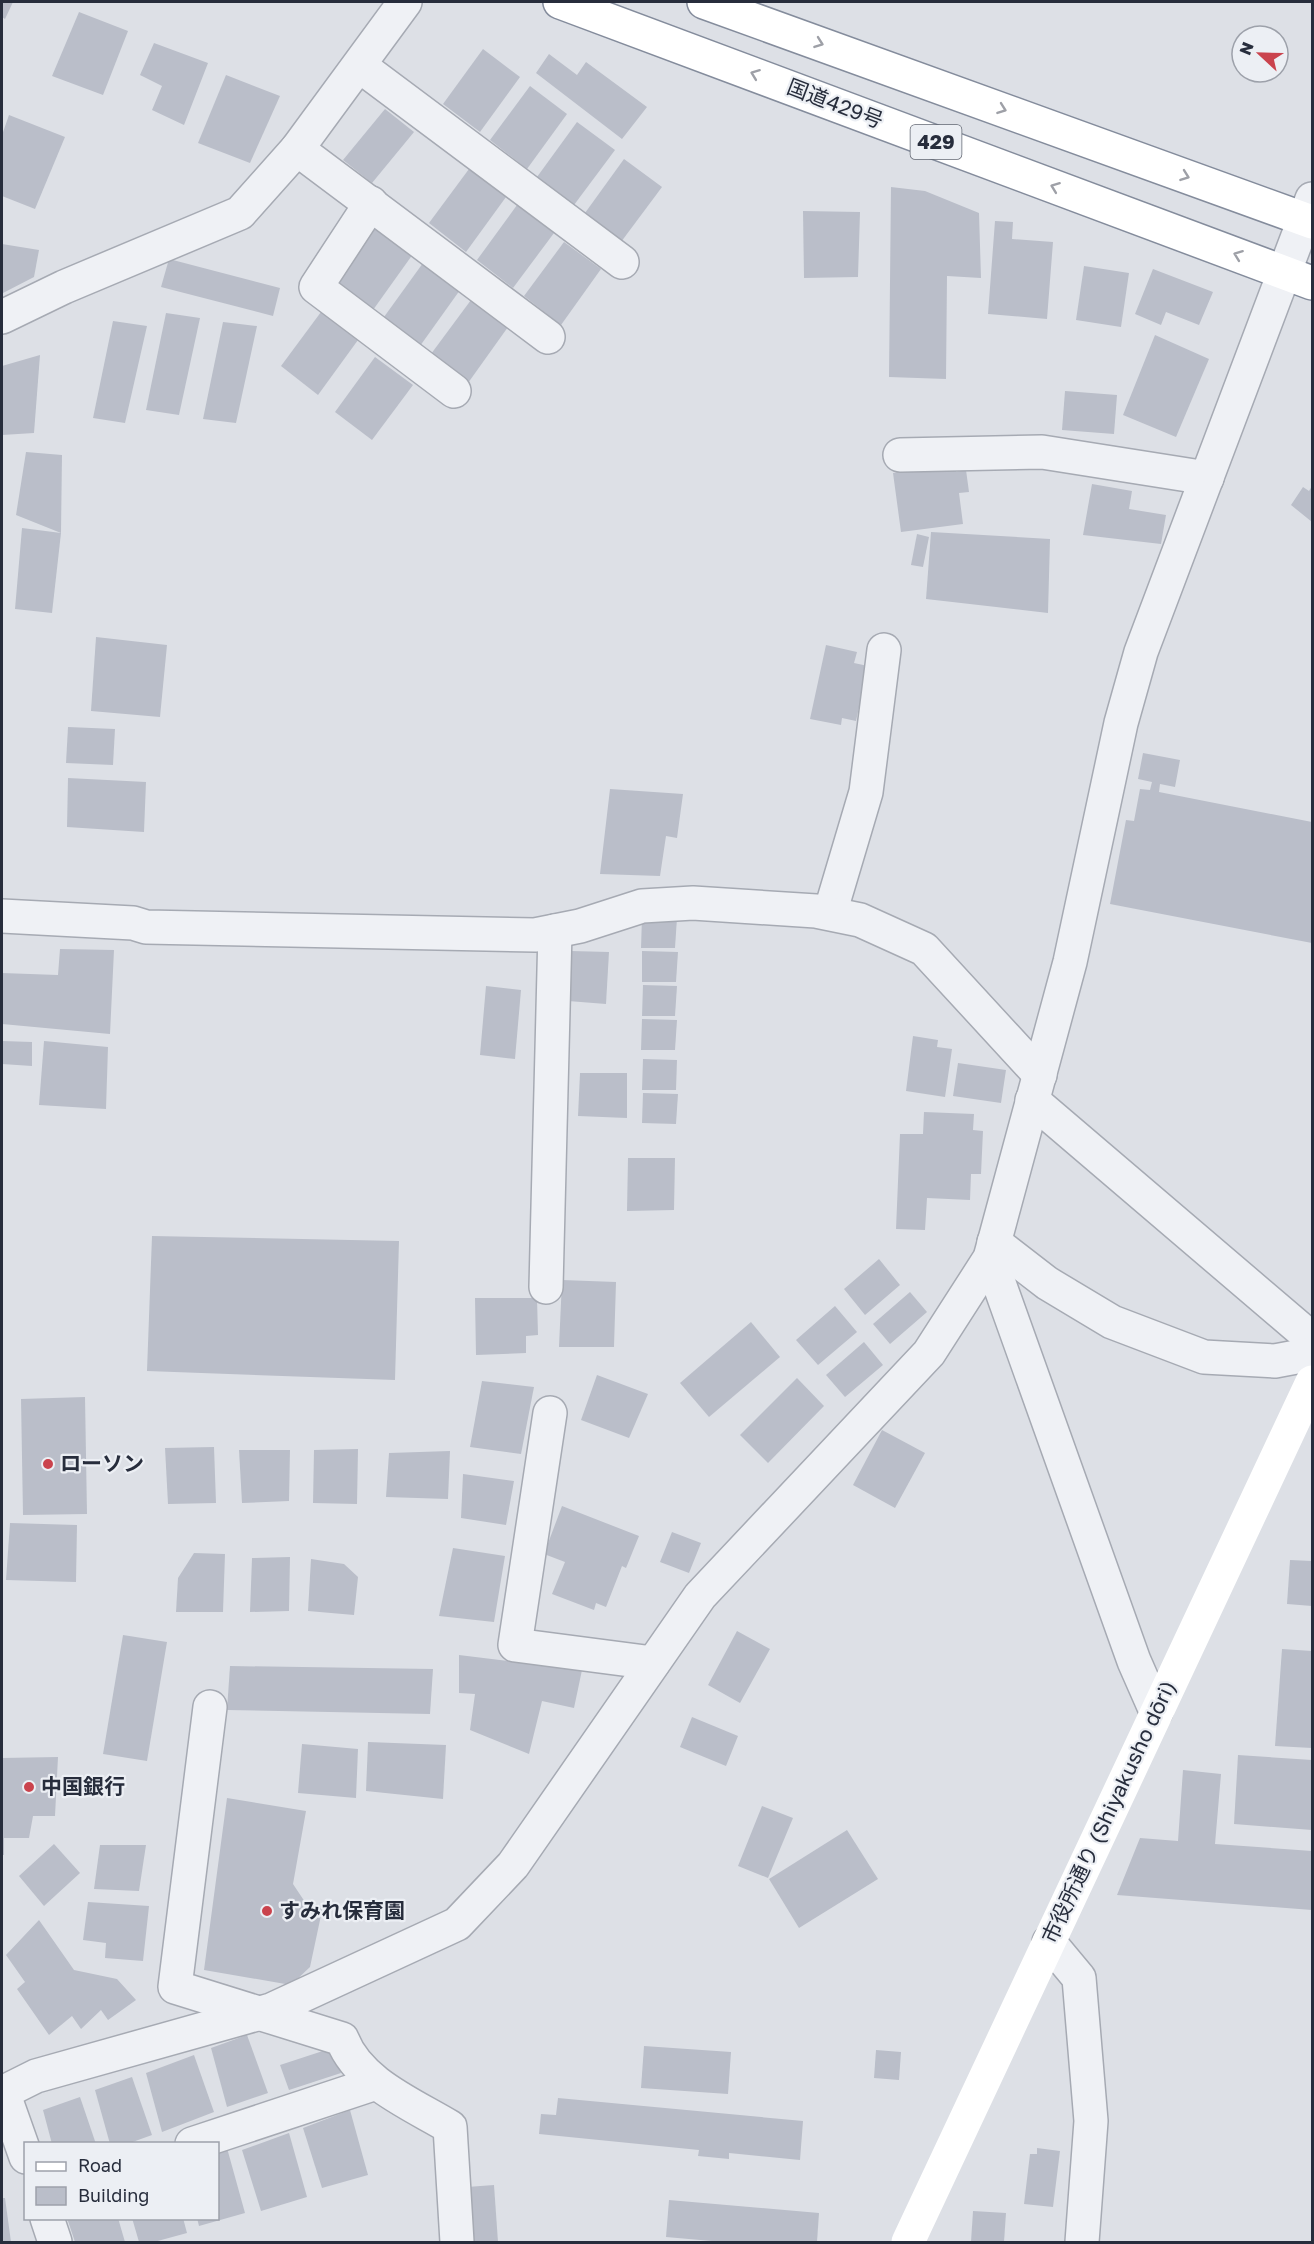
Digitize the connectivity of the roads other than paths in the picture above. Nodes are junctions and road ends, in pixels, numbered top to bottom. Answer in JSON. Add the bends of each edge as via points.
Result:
{"nodes":[{"id":1,"x":405,"y":2,"type":"edge"},
{"id":2,"x":561,"y":2,"type":"edge"},
{"id":3,"x":704,"y":2,"type":"edge"},
{"id":4,"x":360,"y":66,"type":"junction"},
{"id":5,"x":297,"y":149,"type":"junction"},
{"id":6,"x":371,"y":203,"type":"junction"},
{"id":7,"x":1310,"y":213,"type":"edge"},
{"id":8,"x":622,"y":262,"type":"dead end"},
{"id":9,"x":1299,"y":278,"type":"edge"},
{"id":10,"x":2,"y":317,"type":"edge"},
{"id":11,"x":548,"y":337,"type":"dead end"},
{"id":12,"x":454,"y":391,"type":"dead end"},
{"id":13,"x":900,"y":455,"type":"dead end"},
{"id":14,"x":1207,"y":478,"type":"junction"},
{"id":15,"x":884,"y":650,"type":"dead end"},
{"id":16,"x":830,"y":914,"type":"junction"},
{"id":17,"x":2,"y":916,"type":"edge"},
{"id":18,"x":555,"y":931,"type":"junction"},
{"id":19,"x":1036,"y":1088,"type":"junction"},
{"id":20,"x":992,"y":1250,"type":"junction"},
{"id":21,"x":546,"y":1287,"type":"dead end"},
{"id":22,"x":1312,"y":1339,"type":"edge"},
{"id":23,"x":1312,"y":1354,"type":"edge"},
{"id":24,"x":1312,"y":1382,"type":"edge"},
{"id":25,"x":550,"y":1413,"type":"dead end"},
{"id":26,"x":653,"y":1663,"type":"junction"},
{"id":27,"x":210,"y":1707,"type":"dead end"},
{"id":28,"x":1156,"y":1711,"type":"junction"},
{"id":29,"x":1049,"y":1942,"type":"junction"},
{"id":30,"x":257,"y":2014,"type":"junction"},
{"id":31,"x":376,"y":2083,"type":"junction"},
{"id":32,"x":2,"y":2093,"type":"edge"},
{"id":33,"x":198,"y":2142,"type":"edge"},
{"id":34,"x":24,"y":2152,"type":"edge"},
{"id":35,"x":48,"y":2220,"type":"edge"},
{"id":36,"x":55,"y":2242,"type":"edge"},
{"id":37,"x":457,"y":2242,"type":"edge"},
{"id":38,"x":908,"y":2242,"type":"edge"},
{"id":39,"x":1082,"y":2242,"type":"edge"}],
"edges":[{"from":1,"to":4,"type":"street"},
{"from":9,"to":2,"type":"main road","name":"国道429号","number":"429","one_way":true},
{"from":3,"to":7,"type":"main road","number":"429","one_way":true},
{"from":4,"to":5,"type":"street"},
{"from":4,"to":8,"type":"street"},
{"from":5,"to":6,"type":"street"},
{"from":5,"to":10,"type":"street","via":[[240,213]]},
{"from":6,"to":11,"type":"street"},
{"from":6,"to":12,"type":"street","via":[[316,287]]},
{"from":7,"to":9,"type":"street"},
{"from":9,"to":14,"type":"street"},
{"from":13,"to":14,"type":"street","via":[[1042,452]]},
{"from":14,"to":19,"type":"street","via":[[1141,652],[1121,723],[1070,962]]},
{"from":15,"to":16,"type":"street","via":[[866,792]]},
{"from":16,"to":18,"type":"street","via":[[693,903],[642,906]]},
{"from":16,"to":19,"type":"street","via":[[860,920],[924,949]]},
{"from":17,"to":18,"type":"street","via":[[146,927],[535,935]]},
{"from":18,"to":21,"type":"street"},
{"from":19,"to":20,"type":"street"},
{"from":19,"to":22,"type":"street"},
{"from":20,"to":23,"type":"street","via":[[1112,1322],[1204,1357],[1275,1361]]},
{"from":20,"to":26,"type":"street","via":[[929,1353],[700,1596]]},
{"from":20,"to":28,"type":"street","via":[[1134,1661]]},
{"from":24,"to":28,"type":"main road","name":"市役所通り (Shiyakusho dōri)"},
{"from":25,"to":26,"type":"street","via":[[515,1645]]},
{"from":26,"to":30,"type":"street","via":[[513,1865],[457,1924]]},
{"from":27,"to":30,"type":"street","via":[[175,1987]]},
{"from":28,"to":29,"type":"main road","name":"市役所通り (Shiyakusho dōri)"},
{"from":29,"to":38,"type":"main road","name":"市役所通り (Shiyakusho dōri)"},
{"from":29,"to":39,"type":"street","via":[[1079,1978],[1091,2121]]},
{"from":30,"to":31,"type":"street","via":[[342,2039],[348,2055]]},
{"from":30,"to":32,"type":"street","via":[[36,2076]]},
{"from":31,"to":33,"type":"street"},
{"from":31,"to":37,"type":"street","via":[[450,2127]]},
{"from":32,"to":34,"type":"street"},
{"from":35,"to":36,"type":"street"}]}
